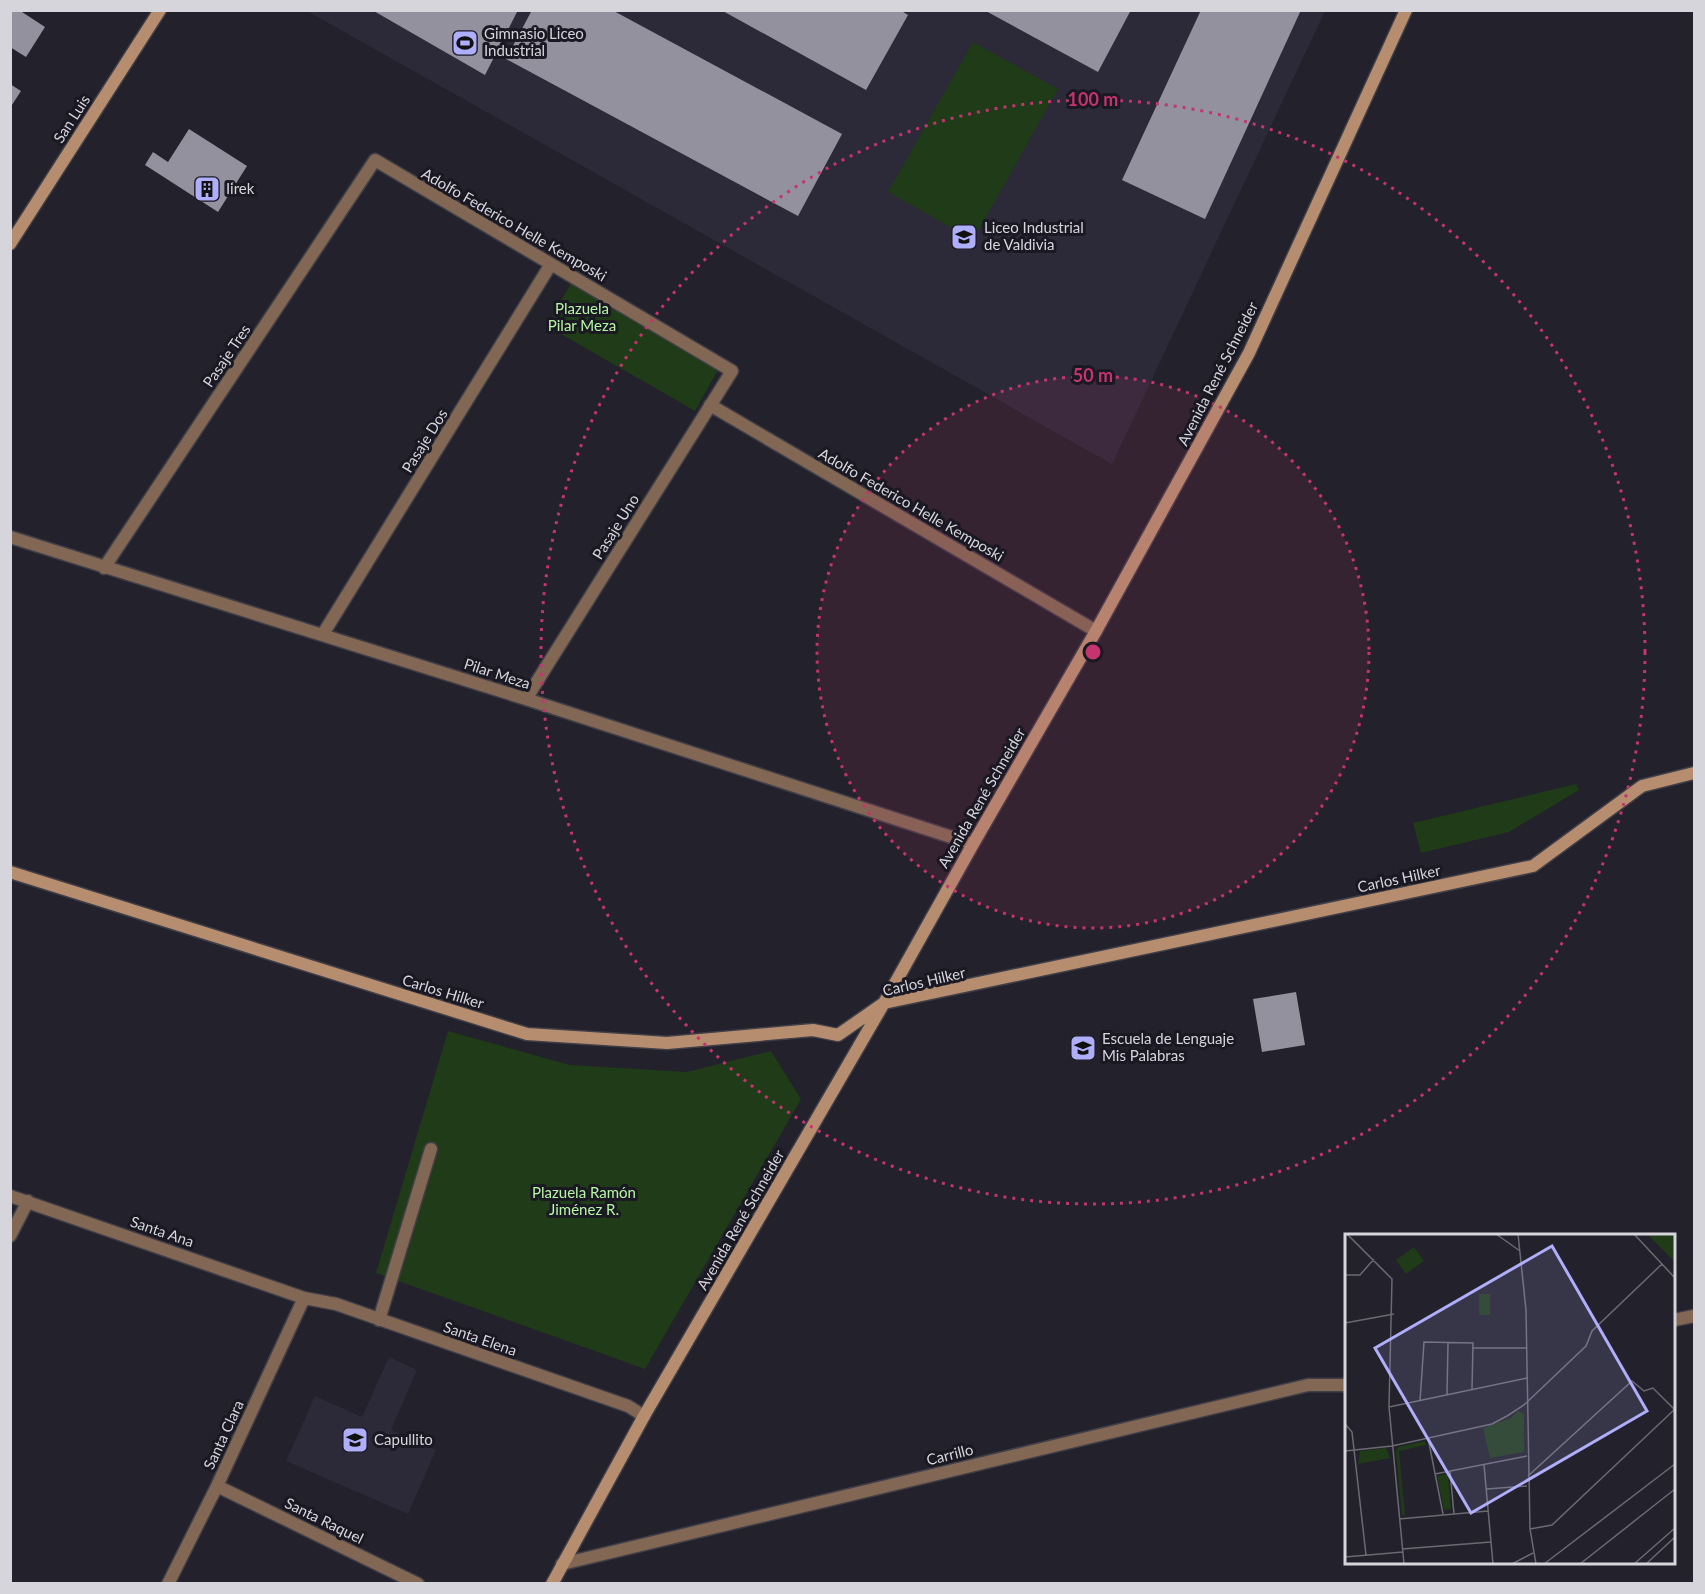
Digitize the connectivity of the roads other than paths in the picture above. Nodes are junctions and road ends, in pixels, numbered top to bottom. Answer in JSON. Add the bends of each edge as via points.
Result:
{"nodes":[{"id":1,"x":160,"y":10,"type":"edge"},
{"id":2,"x":1406,"y":10,"type":"edge"},
{"id":3,"x":375,"y":160,"type":"joint"},
{"id":4,"x":10,"y":244,"type":"edge"},
{"id":5,"x":551,"y":264,"type":"junction"},
{"id":6,"x":732,"y":371,"type":"joint"},
{"id":7,"x":710,"y":405,"type":"junction"},
{"id":8,"x":10,"y":537,"type":"edge"},
{"id":9,"x":104,"y":567,"type":"junction"},
{"id":10,"x":1096,"y":631,"type":"junction"},
{"id":11,"x":323,"y":634,"type":"junction"},
{"id":12,"x":526,"y":699,"type":"junction"},
{"id":13,"x":1695,"y":773,"type":"edge"},
{"id":14,"x":973,"y":844,"type":"junction"},
{"id":15,"x":10,"y":872,"type":"edge"},
{"id":16,"x":884,"y":1003,"type":"junction"},
{"id":17,"x":430,"y":1149,"type":"dead end"},
{"id":18,"x":10,"y":1196,"type":"edge"},
{"id":19,"x":28,"y":1201,"type":"junction"},
{"id":20,"x":10,"y":1236,"type":"edge"},
{"id":21,"x":304,"y":1298,"type":"junction"},
{"id":22,"x":1695,"y":1316,"type":"edge"},
{"id":23,"x":379,"y":1320,"type":"junction"},
{"id":24,"x":1675,"y":1320,"type":"edge"},
{"id":25,"x":1345,"y":1385,"type":"edge"},
{"id":26,"x":644,"y":1416,"type":"junction"},
{"id":27,"x":217,"y":1486,"type":"junction"},
{"id":28,"x":562,"y":1564,"type":"junction"},
{"id":29,"x":168,"y":1584,"type":"edge"},
{"id":30,"x":418,"y":1584,"type":"edge"},
{"id":31,"x":552,"y":1584,"type":"edge"}],
"edges":[{"from":1,"to":4,"type":"street","name":"San Luis"},
{"from":2,"to":10,"type":"street","name":"Avenida René Schneider","via":[[1249,353]]},
{"from":3,"to":5,"type":"street","name":"Adolfo Federico Helle Kemposki"},
{"from":3,"to":9,"type":"street","name":"Pasaje Tres"},
{"from":5,"to":6,"type":"street","name":"Adolfo Federico Helle Kemposki"},
{"from":5,"to":11,"type":"street","name":"Pasaje Dos"},
{"from":6,"to":7,"type":"street","name":"Pasaje Uno"},
{"from":7,"to":10,"type":"street","name":"Adolfo Federico Helle Kemposki"},
{"from":7,"to":12,"type":"street","name":"Pasaje Uno"},
{"from":8,"to":9,"type":"street","name":"Pilar Meza"},
{"from":9,"to":11,"type":"street","name":"Pilar Meza"},
{"from":10,"to":14,"type":"street","name":"Avenida René Schneider"},
{"from":11,"to":12,"type":"street","name":"Pilar Meza"},
{"from":12,"to":14,"type":"street","name":"Pilar Meza"},
{"from":13,"to":16,"type":"street","name":"Carlos Hilker","via":[[1642,786],[1533,866]]},
{"from":14,"to":16,"type":"street","name":"Avenida René Schneider"},
{"from":15,"to":16,"type":"street","name":"Carlos Hilker","via":[[527,1034],[667,1043],[813,1030],[838,1035]]},
{"from":16,"to":26,"type":"street","name":"Avenida René Schneider"},
{"from":17,"to":23,"type":"street"},
{"from":18,"to":19,"type":"street","name":"Santa Ana"},
{"from":19,"to":20,"type":"street"},
{"from":19,"to":21,"type":"street","name":"Santa Ana"},
{"from":21,"to":23,"type":"street","name":"Santa Elena","via":[[336,1304]]},
{"from":21,"to":27,"type":"street","name":"Santa Clara"},
{"from":22,"to":24,"type":"street"},
{"from":23,"to":26,"type":"street","name":"Santa Elena","via":[[628,1406]]},
{"from":25,"to":28,"type":"street","name":"Carrillo","via":[[1308,1385]]},
{"from":26,"to":28,"type":"street","name":"Avenida René Schneider"},
{"from":27,"to":29,"type":"street","name":"Santa Clara"},
{"from":27,"to":30,"type":"street","name":"Santa Raquel"},
{"from":28,"to":31,"type":"street","name":"Avenida René Schneider"}]}
